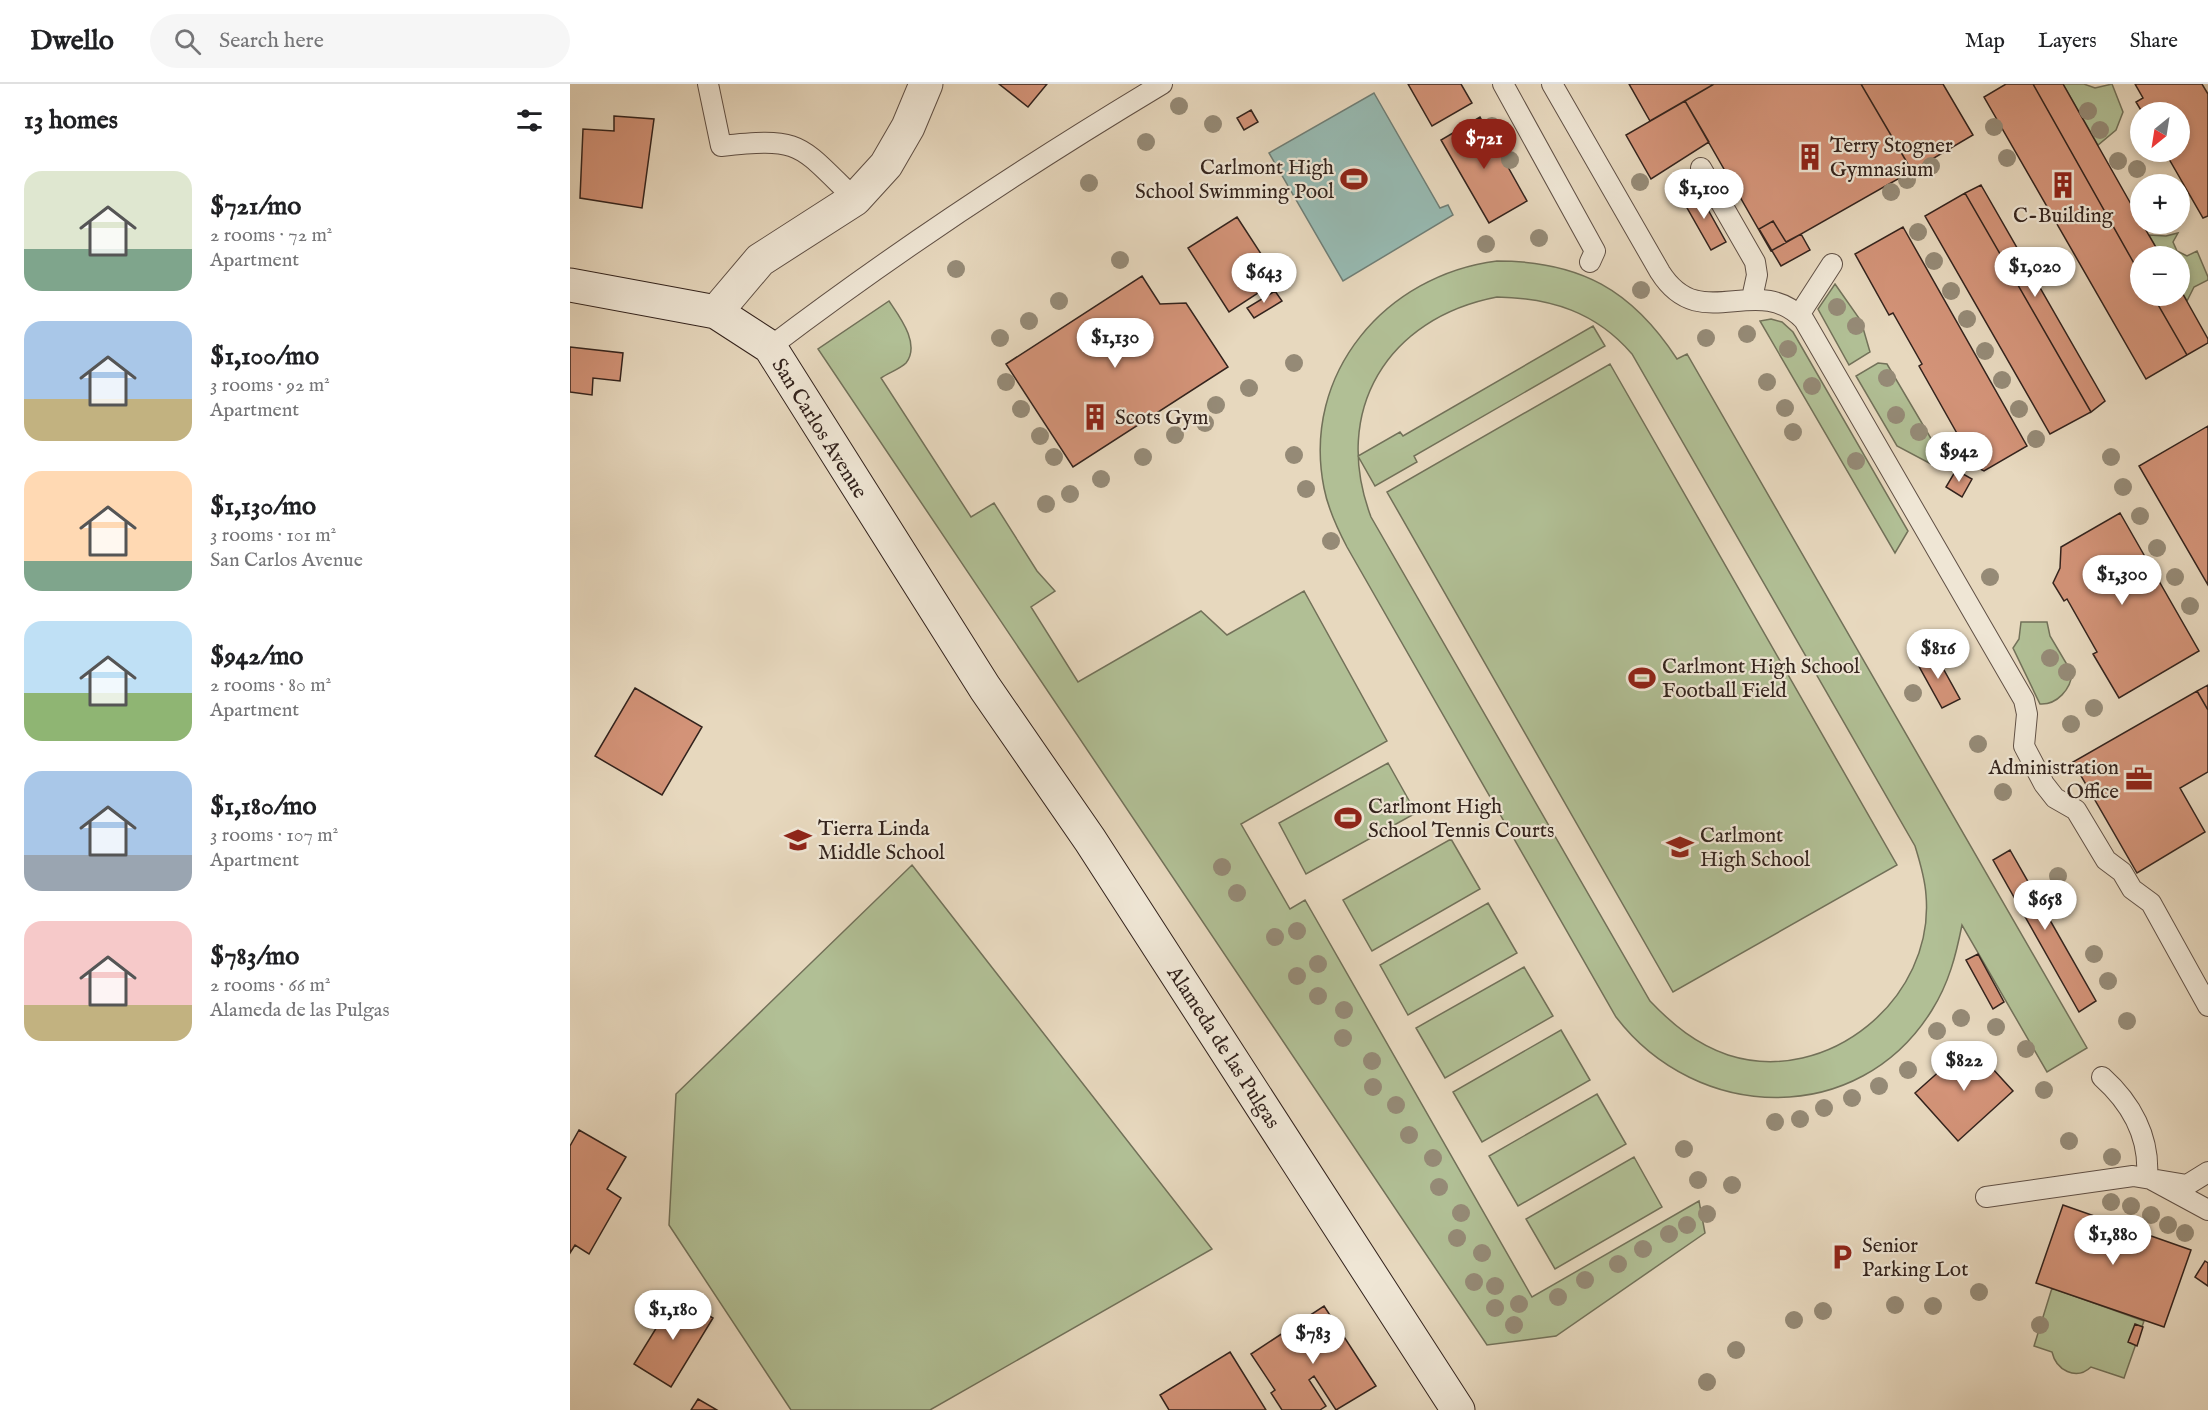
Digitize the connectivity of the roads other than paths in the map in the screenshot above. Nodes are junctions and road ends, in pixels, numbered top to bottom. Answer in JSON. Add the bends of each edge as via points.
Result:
{"nodes":[{"id":1,"x":708,"y":84,"type":"edge"},
{"id":2,"x":926,"y":84,"type":"edge"},
{"id":3,"x":1162,"y":84,"type":"edge"},
{"id":4,"x":1503,"y":84,"type":"edge"},
{"id":5,"x":1552,"y":84,"type":"edge"},
{"id":6,"x":1701,"y":168,"type":"dead end"},
{"id":7,"x":855,"y":199,"type":"junction"},
{"id":8,"x":1590,"y":262,"type":"dead end"},
{"id":9,"x":1832,"y":264,"type":"dead end"},
{"id":10,"x":570,"y":285,"type":"edge"},
{"id":11,"x":1752,"y":298,"type":"junction"},
{"id":12,"x":716,"y":312,"type":"junction"},
{"id":13,"x":1799,"y":315,"type":"junction"},
{"id":14,"x":770,"y":347,"type":"junction"},
{"id":15,"x":985,"y":688,"type":"joint"},
{"id":16,"x":2208,"y":1006,"type":"edge"},
{"id":17,"x":2102,"y":1077,"type":"dead end"},
{"id":18,"x":2208,"y":1172,"type":"edge"},
{"id":19,"x":2147,"y":1177,"type":"junction"},
{"id":20,"x":1986,"y":1197,"type":"dead end"},
{"id":21,"x":2208,"y":1210,"type":"edge"},
{"id":22,"x":1458,"y":1410,"type":"edge"}],
"edges":[{"from":1,"to":7,"type":"lane","via":[[721,146],[767,142],[793,145],[817,161]]},
{"from":2,"to":7,"type":"main road","via":[[886,165]]},
{"from":3,"to":14,"type":"lane","via":[[893,257]]},
{"from":4,"to":8,"type":"lane","via":[[1594,251]]},
{"from":5,"to":11,"type":"lane","via":[[1667,282],[1688,297],[1704,302],[1719,304]]},
{"from":6,"to":11,"type":"lane","via":[[1755,262],[1757,275]]},
{"from":7,"to":12,"type":"main road","via":[[760,260]]},
{"from":9,"to":13,"type":"lane"},
{"from":10,"to":12,"type":"main road","name":"San Carlos Avenue"},
{"from":11,"to":13,"type":"lane","via":[[1784,303]]},
{"from":12,"to":14,"type":"main road","name":"San Carlos Avenue"},
{"from":13,"to":16,"type":"lane","via":[[1875,439],[2024,700],[2024,746],[2044,784],[2055,798],[2076,810],[2106,860],[2122,872],[2132,889],[2151,903]]},
{"from":14,"to":15,"type":"main road","name":"San Carlos Avenue"},
{"from":15,"to":22,"type":"main road","name":"Alameda de las Pulgas","via":[[1090,840]]},
{"from":17,"to":19,"type":"lane","via":[[2130,1108],[2142,1132]]},
{"from":18,"to":19,"type":"lane","via":[[2187,1185]]},
{"from":19,"to":20,"type":"lane","via":[[2130,1176]]},
{"from":19,"to":21,"type":"lane"}]}
